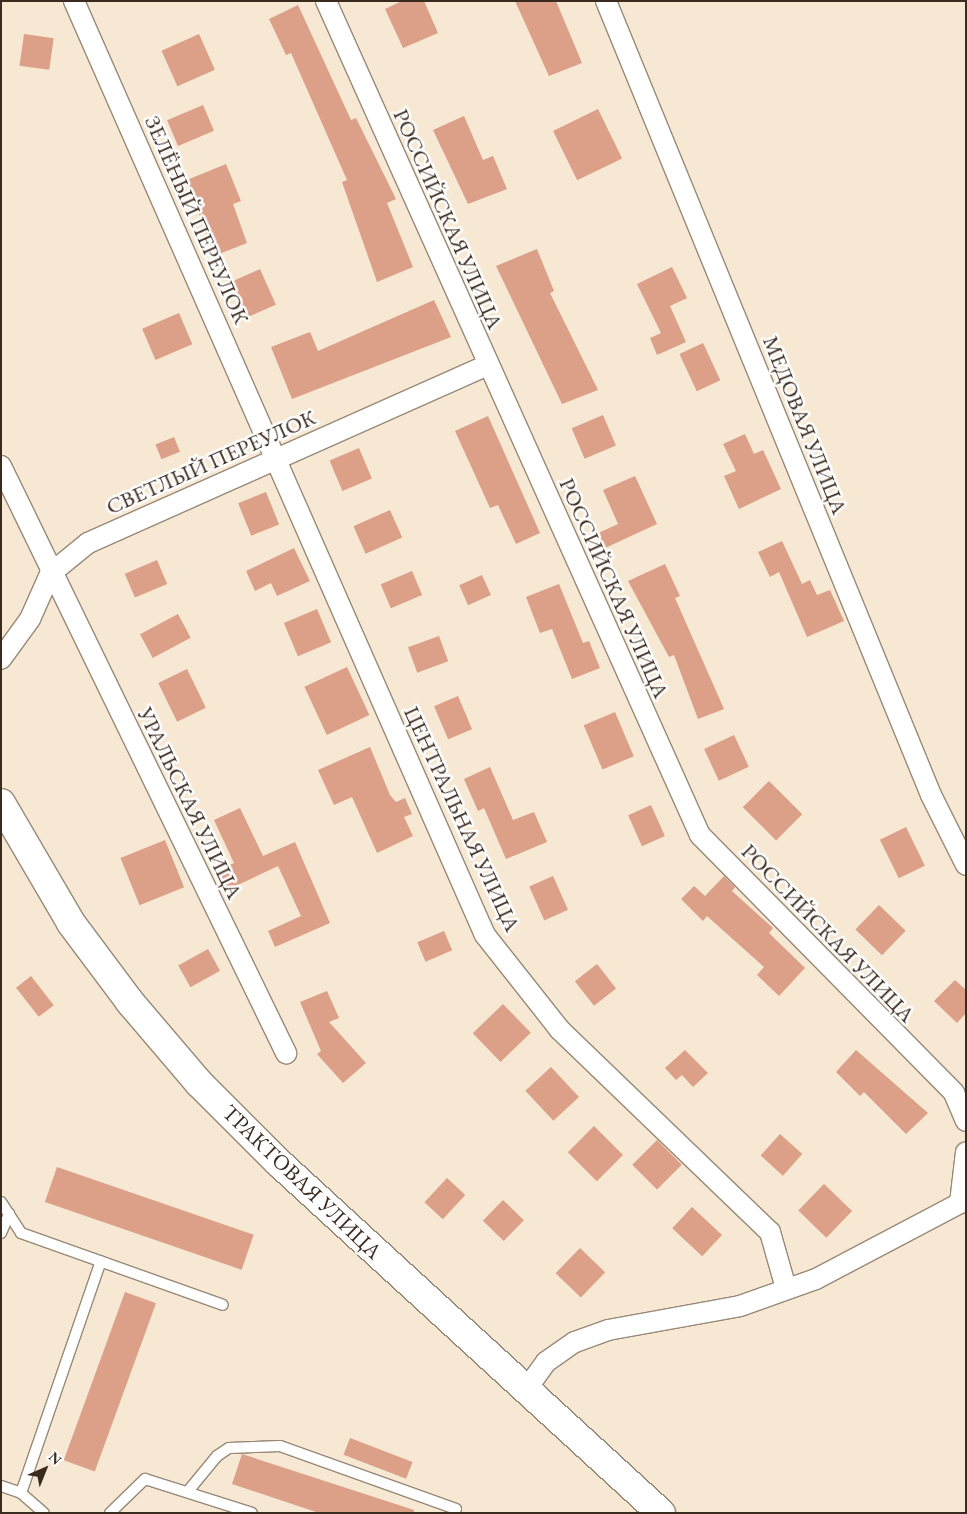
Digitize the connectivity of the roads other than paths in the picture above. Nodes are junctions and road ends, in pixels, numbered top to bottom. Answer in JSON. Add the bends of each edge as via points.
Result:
{"nodes":[{"id":1,"x":74,"y":1,"type":"edge"},
{"id":2,"x":326,"y":1,"type":"edge"},
{"id":3,"x":606,"y":1,"type":"edge"},
{"id":4,"x":487,"y":365,"type":"junction"},
{"id":5,"x":277,"y":458,"type":"junction"},
{"id":6,"x":1,"y":466,"type":"edge"},
{"id":7,"x":50,"y":574,"type":"junction"},
{"id":8,"x":1,"y":659,"type":"edge"},
{"id":9,"x":1,"y":803,"type":"edge"},
{"id":10,"x":966,"y":865,"type":"edge"},
{"id":11,"x":286,"y":1053,"type":"dead end"},
{"id":12,"x":966,"y":1121,"type":"edge"},
{"id":13,"x":966,"y":1152,"type":"edge"},
{"id":14,"x":1,"y":1202,"type":"edge"},
{"id":15,"x":963,"y":1202,"type":"edge"},
{"id":16,"x":9,"y":1214,"type":"junction"},
{"id":17,"x":1,"y":1233,"type":"edge"},
{"id":18,"x":101,"y":1261,"type":"junction"},
{"id":19,"x":786,"y":1288,"type":"junction"},
{"id":20,"x":223,"y":1305,"type":"dead end"},
{"id":21,"x":525,"y":1390,"type":"junction"},
{"id":22,"x":1,"y":1486,"type":"edge"},
{"id":23,"x":189,"y":1490,"type":"junction"},
{"id":24,"x":21,"y":1493,"type":"junction"},
{"id":25,"x":456,"y":1509,"type":"dead end"},
{"id":26,"x":44,"y":1513,"type":"edge"},
{"id":27,"x":110,"y":1513,"type":"edge"},
{"id":28,"x":252,"y":1513,"type":"edge"},
{"id":29,"x":661,"y":1513,"type":"edge"}],
"edges":[{"from":1,"to":5,"type":"street","name":"ЗЕЛЁНЫЙ ПЕРЕУЛОК"},
{"from":2,"to":4,"type":"street","name":"РОССИЙСКАЯ УЛИЦА"},
{"from":3,"to":10,"type":"street","name":"МЕДОВАЯ УЛИЦА","via":[[927,786]]},
{"from":4,"to":5,"type":"street","name":"СВЕТЛЫЙ ПЕРЕУЛОК"},
{"from":4,"to":12,"type":"street","name":"РОССИЙСКАЯ УЛИЦА","via":[[700,835],[954,1094]]},
{"from":5,"to":7,"type":"street","name":"СВЕТЛЫЙ ПЕРЕУЛОК","via":[[88,543]]},
{"from":5,"to":19,"type":"street","name":"ЦЕНТРАЛЬНАЯ УЛИЦА","via":[[485,935],[560,1030],[770,1232]]},
{"from":6,"to":7,"type":"street","name":"УРАЛЬСКАЯ УЛИЦА"},
{"from":7,"to":8,"type":"street","name":"СВЕТЛЫЙ ПЕРЕУЛОК","via":[[30,619]]},
{"from":7,"to":11,"type":"street","name":"УРАЛЬСКАЯ УЛИЦА"},
{"from":9,"to":21,"type":"street","name":"ТРАКТОВАЯ УЛИЦА","via":[[71,923],[130,1002],[199,1083]]},
{"from":13,"to":15,"type":"street"},
{"from":14,"to":16,"type":"lane"},
{"from":15,"to":19,"type":"street","via":[[816,1279]]},
{"from":16,"to":17,"type":"lane"},
{"from":16,"to":18,"type":"lane","via":[[20,1233]]},
{"from":18,"to":20,"type":"lane"},
{"from":18,"to":24,"type":"lane"},
{"from":19,"to":21,"type":"street","via":[[740,1306],[608,1330],[575,1342],[546,1362]]},
{"from":21,"to":29,"type":"street","name":"ТРАКТОВАЯ УЛИЦА"},
{"from":22,"to":24,"type":"lane"},
{"from":23,"to":25,"type":"lane","via":[[217,1456],[229,1448],[280,1446]]},
{"from":23,"to":27,"type":"lane","via":[[145,1479]]},
{"from":23,"to":28,"type":"lane"},
{"from":24,"to":26,"type":"lane"}]}
